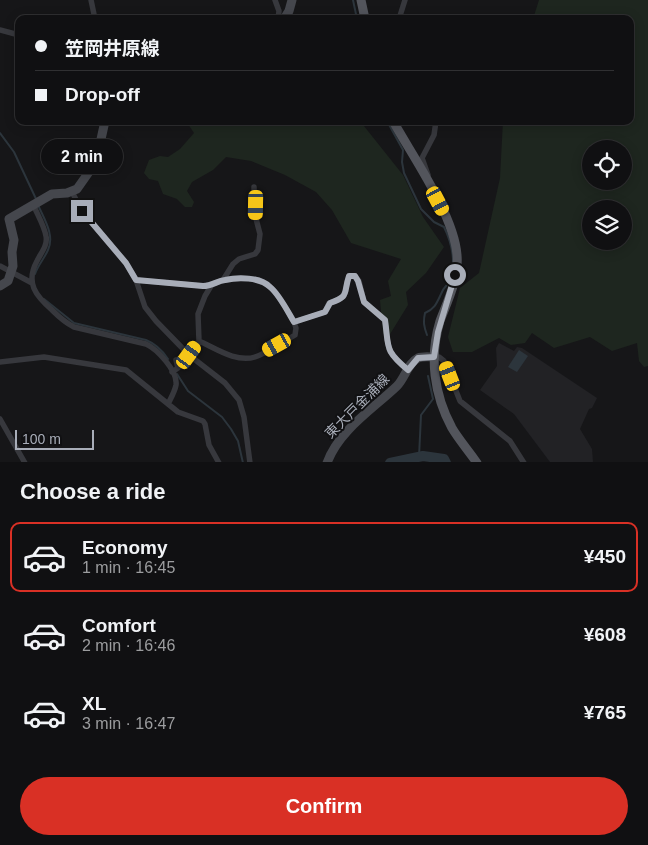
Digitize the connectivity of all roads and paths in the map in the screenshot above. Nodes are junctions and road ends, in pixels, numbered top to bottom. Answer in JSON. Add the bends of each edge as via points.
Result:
{"nodes":[{"id":1,"x":91,"y":0,"type":"edge"},
{"id":2,"x":275,"y":0,"type":"edge"},
{"id":3,"x":292,"y":0,"type":"edge"},
{"id":4,"x":361,"y":0,"type":"edge"},
{"id":5,"x":405,"y":0,"type":"edge"},
{"id":6,"x":94,"y":15,"type":"edge"},
{"id":7,"x":278,"y":15,"type":"edge"},
{"id":8,"x":286,"y":15,"type":"edge"},
{"id":9,"x":364,"y":15,"type":"edge"},
{"id":10,"x":400,"y":15,"type":"edge"},
{"id":11,"x":0,"y":30,"type":"edge"},
{"id":12,"x":15,"y":34,"type":"edge"},
{"id":13,"x":105,"y":125,"type":"edge"},
{"id":14,"x":395,"y":125,"type":"edge"},
{"id":15,"x":435,"y":125,"type":"edge"},
{"id":16,"x":428,"y":184,"type":"junction"},
{"id":17,"x":254,"y":187,"type":"dead end"},
{"id":18,"x":72,"y":192,"type":"junction"},
{"id":19,"x":35,"y":202,"type":"junction"},
{"id":20,"x":0,"y":266,"type":"edge"},
{"id":21,"x":12,"y":272,"type":"junction"},
{"id":22,"x":136,"y":280,"type":"junction"},
{"id":23,"x":223,"y":280,"type":"junction"},
{"id":24,"x":32,"y":283,"type":"junction"},
{"id":25,"x":0,"y":286,"type":"edge"},
{"id":26,"x":211,"y":286,"type":"junction"},
{"id":27,"x":294,"y":322,"type":"junction"},
{"id":28,"x":199,"y":341,"type":"junction"},
{"id":29,"x":189,"y":355,"type":"junction"},
{"id":30,"x":434,"y":357,"type":"junction"},
{"id":31,"x":0,"y":362,"type":"edge"},
{"id":32,"x":408,"y":370,"type":"junction"},
{"id":33,"x":173,"y":371,"type":"junction"},
{"id":34,"x":168,"y":404,"type":"junction"},
{"id":35,"x":0,"y":419,"type":"edge"},
{"id":36,"x":25,"y":462,"type":"edge"},
{"id":37,"x":219,"y":462,"type":"edge"},
{"id":38,"x":250,"y":462,"type":"edge"},
{"id":39,"x":327,"y":462,"type":"edge"},
{"id":40,"x":477,"y":462,"type":"edge"},
{"id":41,"x":524,"y":462,"type":"edge"}],
"edges":[{"from":1,"to":6,"type":"street"},
{"from":2,"to":7,"type":"street"},
{"from":3,"to":8,"type":"main road"},
{"from":4,"to":9,"type":"main road"},
{"from":5,"to":10,"type":"street"},
{"from":11,"to":12,"type":"street"},
{"from":13,"to":18,"type":"main road","via":[[96,162]]},
{"from":14,"to":16,"type":"main road"},
{"from":15,"to":16,"type":"street","via":[[434,136],[422,158]]},
{"from":16,"to":30,"type":"main road","via":[[451,226],[457,256],[453,285],[438,332]]},
{"from":17,"to":23,"type":"street","via":[[255,215],[260,234],[258,250],[233,264]]},
{"from":18,"to":19,"type":"main road","via":[[52,194]]},
{"from":18,"to":22,"type":"street","via":[[82,211],[126,263]]},
{"from":19,"to":21,"type":"main road","via":[[5,219],[14,244]]},
{"from":19,"to":24,"type":"street","via":[[46,236],[33,270]]},
{"from":20,"to":21,"type":"street"},
{"from":21,"to":24,"type":"street"},
{"from":21,"to":25,"type":"main road","via":[[8,281]]},
{"from":22,"to":26,"type":"street"},
{"from":22,"to":29,"type":"street","via":[[145,307]]},
{"from":23,"to":26,"type":"street"},
{"from":23,"to":27,"type":"street","via":[[243,278],[266,284]]},
{"from":24,"to":33,"type":"street","via":[[39,298],[67,323],[152,347]]},
{"from":26,"to":28,"type":"street","via":[[198,314]]},
{"from":27,"to":28,"type":"street","via":[[295,334],[256,357],[225,354]]},
{"from":27,"to":32,"type":"street","via":[[325,312],[330,303],[345,296],[349,276],[355,276],[364,302],[385,320],[391,353]]},
{"from":28,"to":29,"type":"street"},
{"from":29,"to":33,"type":"street","via":[[176,360],[178,368]]},
{"from":29,"to":38,"type":"street","via":[[225,383],[239,400]]},
{"from":30,"to":32,"type":"main road","name":"東大戸金浦線","via":[[418,358]]},
{"from":30,"to":40,"type":"main road","via":[[442,406],[453,429]]},
{"from":30,"to":41,"type":"street","via":[[444,361],[460,401],[510,441]]},
{"from":31,"to":34,"type":"street","via":[[44,358],[126,370]]},
{"from":32,"to":39,"type":"main road","name":"東大戸金浦線","via":[[397,386],[345,435]]},
{"from":33,"to":34,"type":"street","via":[[176,384]]},
{"from":34,"to":37,"type":"street","via":[[203,421],[209,445]]},
{"from":35,"to":36,"type":"street"}]}
